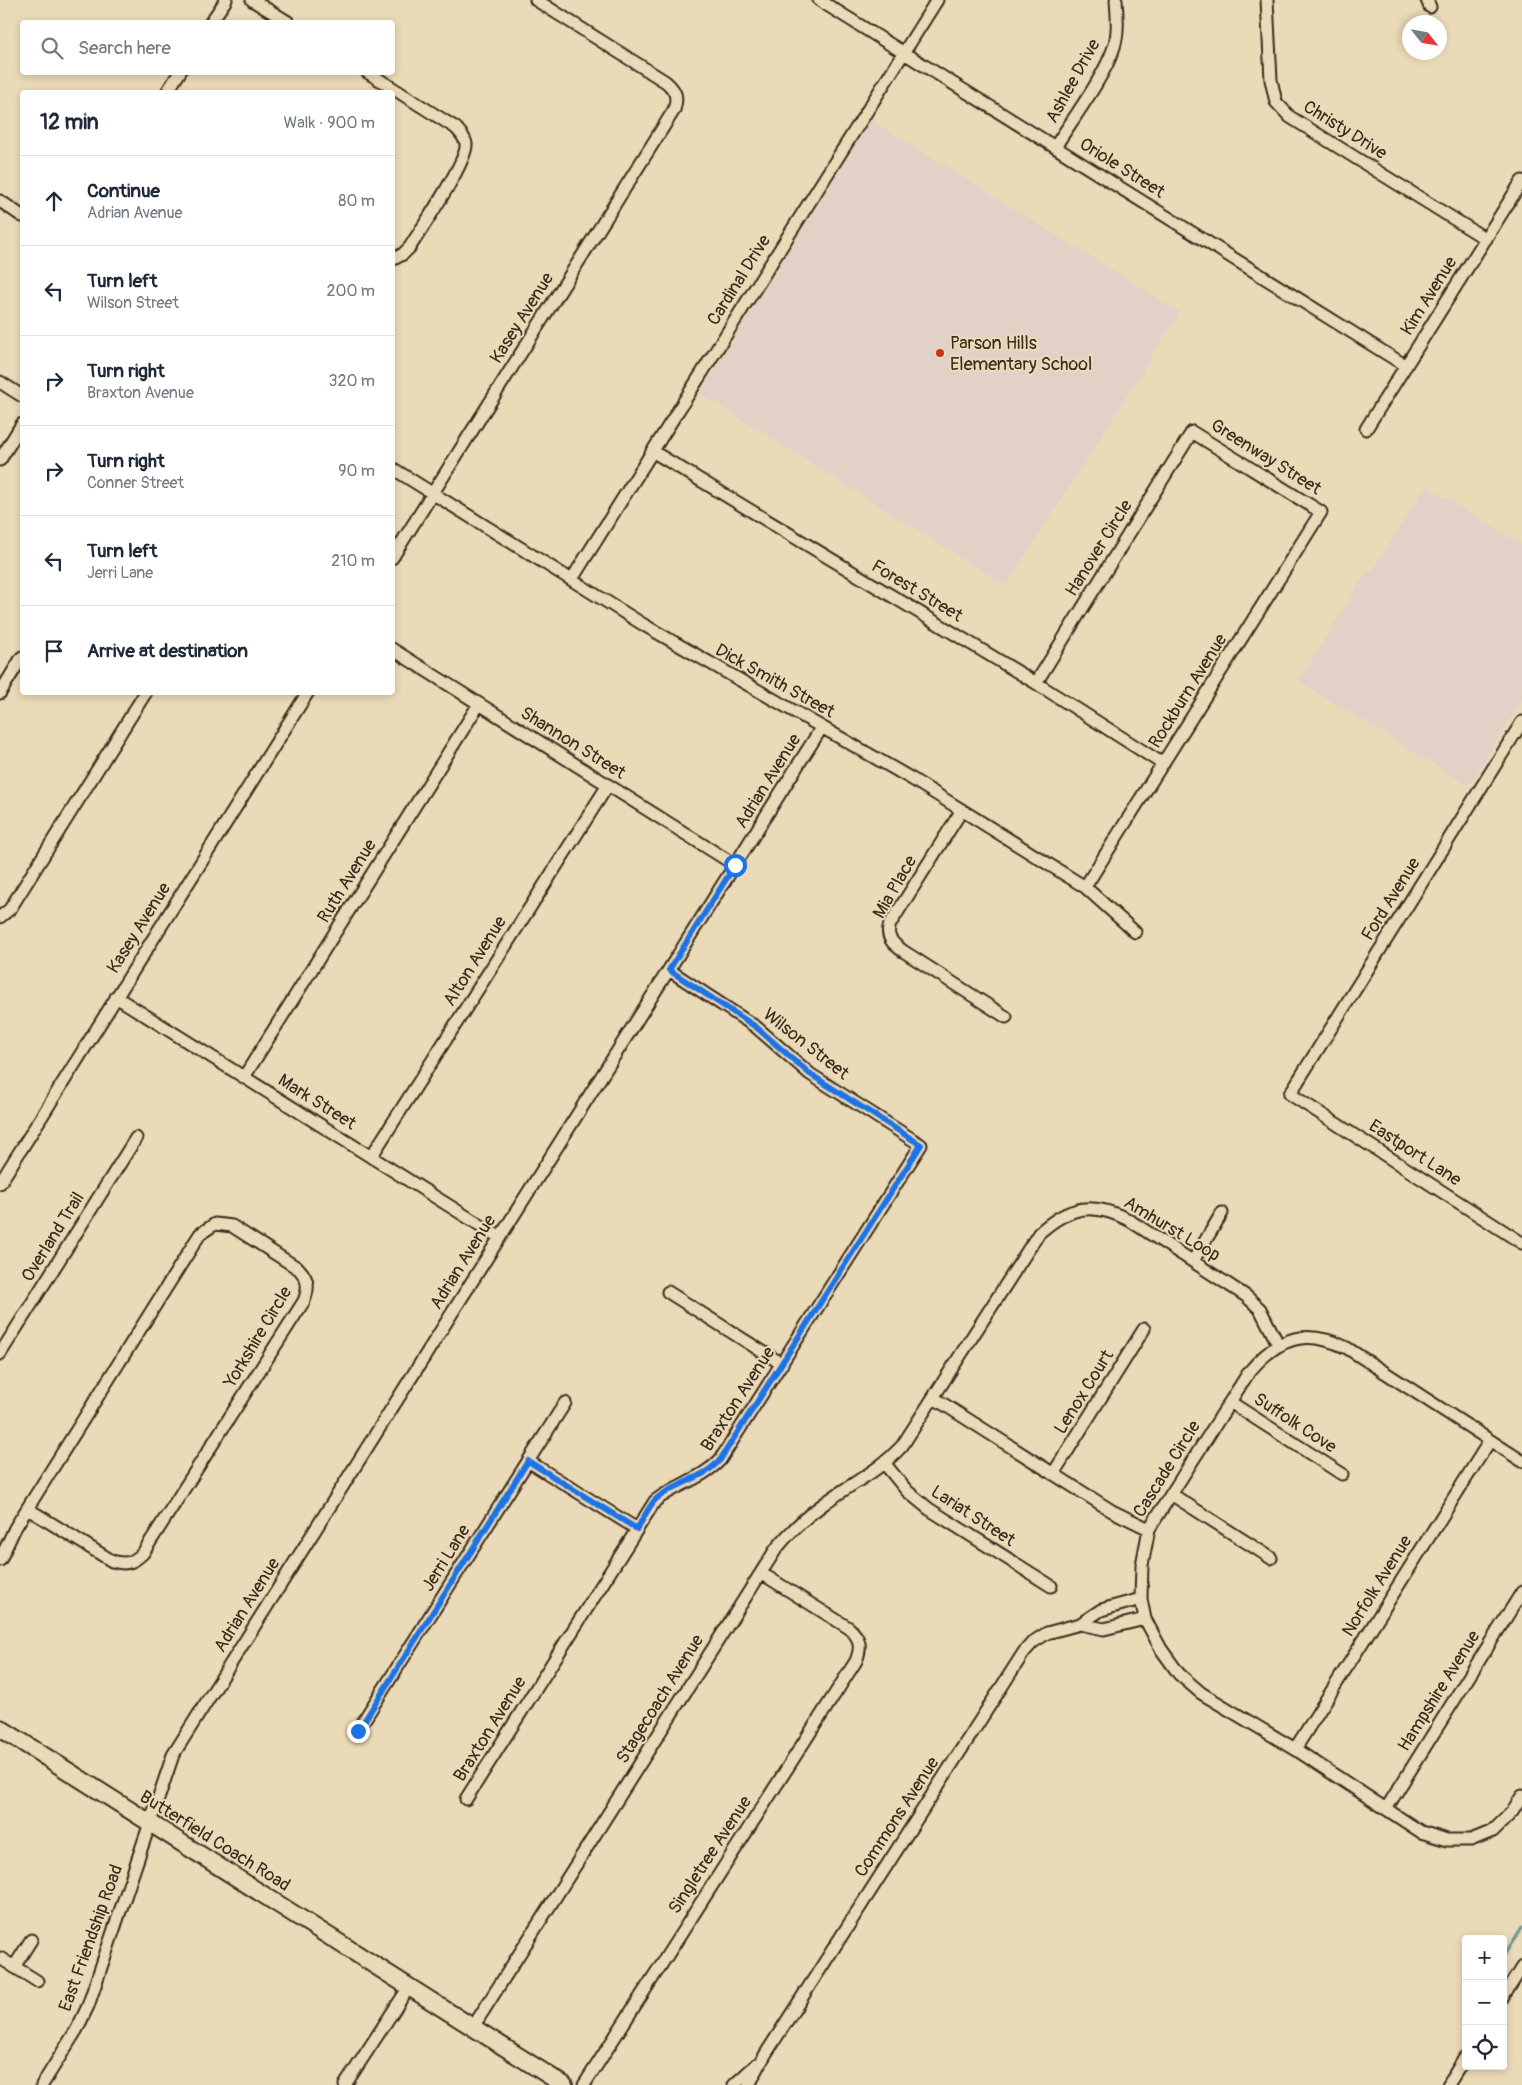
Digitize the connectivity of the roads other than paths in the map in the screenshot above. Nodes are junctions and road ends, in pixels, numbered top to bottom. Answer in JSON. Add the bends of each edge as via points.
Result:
{"nodes":[{"id":1,"x":226,"y":0,"type":"edge"},
{"id":2,"x":252,"y":0,"type":"edge"},
{"id":3,"x":536,"y":0,"type":"edge"},
{"id":4,"x":819,"y":0,"type":"edge"},
{"id":5,"x":937,"y":0,"type":"edge"},
{"id":6,"x":1116,"y":0,"type":"edge"},
{"id":7,"x":1267,"y":0,"type":"edge"},
{"id":8,"x":212,"y":20,"type":"edge"},
{"id":9,"x":285,"y":20,"type":"edge"},
{"id":10,"x":903,"y":53,"type":"junction"},
{"id":11,"x":178,"y":75,"type":"edge"},
{"id":12,"x":372,"y":75,"type":"edge"},
{"id":13,"x":168,"y":90,"type":"edge"},
{"id":14,"x":1055,"y":148,"type":"junction"},
{"id":15,"x":1522,"y":181,"type":"edge"},
{"id":16,"x":0,"y":202,"type":"edge"},
{"id":17,"x":20,"y":215,"type":"edge"},
{"id":18,"x":1486,"y":238,"type":"junction"},
{"id":19,"x":395,"y":258,"type":"edge"},
{"id":20,"x":1406,"y":366,"type":"junction"},
{"id":21,"x":0,"y":382,"type":"edge"},
{"id":22,"x":20,"y":395,"type":"edge"},
{"id":23,"x":20,"y":427,"type":"edge"},
{"id":24,"x":1366,"y":429,"type":"dead end"},
{"id":25,"x":1192,"y":432,"type":"joint"},
{"id":26,"x":652,"y":451,"type":"junction"},
{"id":27,"x":0,"y":460,"type":"edge"},
{"id":28,"x":395,"y":470,"type":"edge"},
{"id":29,"x":433,"y":493,"type":"junction"},
{"id":30,"x":1321,"y":512,"type":"joint"},
{"id":31,"x":395,"y":553,"type":"edge"},
{"id":32,"x":572,"y":579,"type":"junction"},
{"id":33,"x":395,"y":651,"type":"edge"},
{"id":34,"x":20,"y":660,"type":"edge"},
{"id":35,"x":1036,"y":683,"type":"junction"},
{"id":36,"x":0,"y":692,"type":"edge"},
{"id":37,"x":144,"y":695,"type":"edge"},
{"id":38,"x":306,"y":695,"type":"edge"},
{"id":39,"x":479,"y":704,"type":"junction"},
{"id":40,"x":1522,"y":722,"type":"edge"},
{"id":41,"x":822,"y":727,"type":"junction"},
{"id":42,"x":1163,"y":764,"type":"junction"},
{"id":43,"x":608,"y":785,"type":"junction"},
{"id":44,"x":962,"y":810,"type":"junction"},
{"id":45,"x":735,"y":865,"type":"junction"},
{"id":46,"x":1085,"y":888,"type":"junction"},
{"id":47,"x":0,"y":917,"type":"edge"},
{"id":48,"x":1135,"y":932,"type":"dead end"},
{"id":49,"x":669,"y":970,"type":"junction"},
{"id":50,"x":116,"y":996,"type":"junction"},
{"id":51,"x":1006,"y":1017,"type":"dead end"},
{"id":52,"x":244,"y":1076,"type":"junction"},
{"id":53,"x":1290,"y":1094,"type":"joint"},
{"id":54,"x":136,"y":1138,"type":"dead end"},
{"id":55,"x":921,"y":1145,"type":"joint"},
{"id":56,"x":371,"y":1157,"type":"junction"},
{"id":57,"x":0,"y":1182,"type":"edge"},
{"id":58,"x":1222,"y":1213,"type":"dead end"},
{"id":59,"x":499,"y":1237,"type":"junction"},
{"id":60,"x":1522,"y":1243,"type":"edge"},
{"id":61,"x":1193,"y":1261,"type":"junction"},
{"id":62,"x":668,"y":1292,"type":"dead end"},
{"id":63,"x":1144,"y":1329,"type":"dead end"},
{"id":64,"x":1278,"y":1344,"type":"junction"},
{"id":65,"x":0,"y":1354,"type":"edge"},
{"id":66,"x":782,"y":1364,"type":"junction"},
{"id":67,"x":934,"y":1398,"type":"junction"},
{"id":68,"x":1230,"y":1402,"type":"junction"},
{"id":69,"x":565,"y":1403,"type":"dead end"},
{"id":70,"x":916,"y":1426,"type":"joint"},
{"id":71,"x":1489,"y":1442,"type":"junction"},
{"id":72,"x":528,"y":1461,"type":"junction"},
{"id":73,"x":1522,"y":1462,"type":"edge"},
{"id":74,"x":885,"y":1464,"type":"junction"},
{"id":75,"x":1053,"y":1474,"type":"junction"},
{"id":76,"x":1342,"y":1474,"type":"dead end"},
{"id":77,"x":1171,"y":1494,"type":"junction"},
{"id":78,"x":28,"y":1509,"type":"junction"},
{"id":79,"x":637,"y":1529,"type":"junction"},
{"id":80,"x":1149,"y":1529,"type":"junction"},
{"id":81,"x":1271,"y":1558,"type":"dead end"},
{"id":82,"x":0,"y":1560,"type":"edge"},
{"id":83,"x":761,"y":1573,"type":"junction"},
{"id":84,"x":1051,"y":1586,"type":"dead end"},
{"id":85,"x":1522,"y":1592,"type":"edge"},
{"id":86,"x":1141,"y":1599,"type":"junction"},
{"id":87,"x":1145,"y":1619,"type":"junction"},
{"id":88,"x":1080,"y":1624,"type":"junction"},
{"id":89,"x":0,"y":1728,"type":"edge"},
{"id":90,"x":358,"y":1731,"type":"dead end"},
{"id":91,"x":1295,"y":1749,"type":"junction"},
{"id":92,"x":1522,"y":1796,"type":"edge"},
{"id":93,"x":466,"y":1799,"type":"dead end"},
{"id":94,"x":1386,"y":1809,"type":"junction"},
{"id":95,"x":150,"y":1823,"type":"junction"},
{"id":96,"x":31,"y":1940,"type":"dead end"},
{"id":97,"x":0,"y":1958,"type":"edge"},
{"id":98,"x":14,"y":1967,"type":"junction"},
{"id":99,"x":1522,"y":1967,"type":"edge"},
{"id":100,"x":37,"y":1981,"type":"dead end"},
{"id":101,"x":408,"y":1987,"type":"junction"},
{"id":102,"x":1507,"y":1991,"type":"edge"},
{"id":103,"x":473,"y":2027,"type":"junction"},
{"id":104,"x":765,"y":2055,"type":"junction"},
{"id":105,"x":1462,"y":2062,"type":"edge"},
{"id":106,"x":42,"y":2085,"type":"edge"},
{"id":107,"x":345,"y":2085,"type":"edge"},
{"id":108,"x":564,"y":2085,"type":"edge"},
{"id":109,"x":584,"y":2085,"type":"edge"},
{"id":110,"x":734,"y":2085,"type":"edge"},
{"id":111,"x":749,"y":2085,"type":"edge"},
{"id":112,"x":1448,"y":2085,"type":"edge"}],
"edges":[{"from":1,"to":8,"type":"street"},
{"from":2,"to":9,"type":"street"},
{"from":3,"to":29,"type":"street","name":"Kasey Avenue","via":[[666,82],[676,95],[674,110]]},
{"from":4,"to":10,"type":"street","name":"Oriole Street"},
{"from":5,"to":10,"type":"street","name":"Cardinal Drive"},
{"from":6,"to":14,"type":"street","name":"Ashlee Drive","via":[[1115,46]]},
{"from":7,"to":18,"type":"street","name":"Christy Drive","via":[[1271,80],[1276,102],[1290,117]]},
{"from":10,"to":14,"type":"street","name":"Oriole Street"},
{"from":10,"to":26,"type":"street","name":"Cardinal Drive"},
{"from":11,"to":13,"type":"street"},
{"from":12,"to":19,"type":"street","via":[[456,128],[466,144],[462,162],[410,247]]},
{"from":14,"to":20,"type":"street","name":"Oriole Street"},
{"from":15,"to":18,"type":"street","name":"Kim Avenue"},
{"from":16,"to":17,"type":"street"},
{"from":18,"to":20,"type":"street","name":"Kim Avenue"},
{"from":20,"to":24,"type":"street","name":"Kim Avenue"},
{"from":21,"to":22,"type":"street"},
{"from":23,"to":27,"type":"street"},
{"from":25,"to":30,"type":"street","name":"Greenway Street"},
{"from":25,"to":35,"type":"street","name":"Hanover Circle"},
{"from":26,"to":32,"type":"street","name":"Cardinal Drive"},
{"from":26,"to":35,"type":"street","name":"Forest Street"},
{"from":28,"to":29,"type":"street","name":"Dick Smith Street"},
{"from":29,"to":31,"type":"street","name":"Kasey Avenue"},
{"from":29,"to":32,"type":"street","name":"Dick Smith Street"},
{"from":30,"to":42,"type":"street","name":"Rockburn Avenue"},
{"from":32,"to":41,"type":"street","name":"Dick Smith Street","via":[[644,625]]},
{"from":33,"to":39,"type":"street","name":"Shannon Street"},
{"from":34,"to":36,"type":"street"},
{"from":35,"to":42,"type":"street","name":"Forest Street"},
{"from":37,"to":47,"type":"street","via":[[10,909]]},
{"from":38,"to":50,"type":"street","name":"Kasey Avenue"},
{"from":39,"to":43,"type":"street","name":"Shannon Street"},
{"from":39,"to":52,"type":"street","name":"Ruth Avenue"},
{"from":40,"to":53,"type":"street","name":"Ford Avenue"},
{"from":41,"to":44,"type":"street","name":"Dick Smith Street"},
{"from":41,"to":45,"type":"street","name":"Adrian Avenue"},
{"from":42,"to":46,"type":"street","name":"Rockburn Avenue"},
{"from":43,"to":45,"type":"street","name":"Shannon Street"},
{"from":43,"to":56,"type":"street","name":"Alton Avenue"},
{"from":44,"to":46,"type":"street","name":"Dick Smith Street"},
{"from":44,"to":51,"type":"street","name":"Mia Place","via":[[890,924],[888,935],[903,951]]},
{"from":45,"to":49,"type":"street","name":"Adrian Avenue"},
{"from":46,"to":48,"type":"street","name":"Dick Smith Street"},
{"from":49,"to":55,"type":"street","name":"Wilson Street","via":[[750,1022],[810,1074]]},
{"from":49,"to":59,"type":"street","name":"Adrian Avenue"},
{"from":50,"to":52,"type":"street","name":"Mark Street"},
{"from":50,"to":57,"type":"street","name":"Kasey Avenue"},
{"from":52,"to":56,"type":"street","name":"Mark Street"},
{"from":53,"to":60,"type":"street","name":"Eastport Lane"},
{"from":54,"to":65,"type":"street","name":"Overland Trail"},
{"from":55,"to":66,"type":"street","name":"Braxton Avenue"},
{"from":56,"to":59,"type":"street","name":"Mark Street"},
{"from":58,"to":61,"type":"street"},
{"from":59,"to":95,"type":"street","name":"Adrian Avenue","via":[[173,1755]]},
{"from":61,"to":64,"type":"street","name":"Amhurst Loop","via":[[1260,1309]]},
{"from":61,"to":67,"type":"street","name":"Amhurst Loop","via":[[1114,1212],[1080,1208],[1065,1214],[1039,1233]]},
{"from":62,"to":66,"type":"street"},
{"from":63,"to":75,"type":"street","name":"Lenox Court"},
{"from":64,"to":68,"type":"street","name":"Cascade Circle","via":[[1258,1362]]},
{"from":64,"to":71,"type":"street","name":"Cascade Circle","via":[[1297,1338],[1330,1340]]},
{"from":66,"to":79,"type":"street","name":"Braxton Avenue","via":[[720,1460],[710,1471],[668,1490],[655,1501]]},
{"from":67,"to":70,"type":"street","name":"Amhurst Loop"},
{"from":67,"to":75,"type":"street"},
{"from":68,"to":76,"type":"street","name":"Suffolk Cove"},
{"from":68,"to":77,"type":"street","name":"Cascade Circle"},
{"from":69,"to":72,"type":"street","name":"Jerri Lane"},
{"from":70,"to":74,"type":"street","name":"Stagecoach Avenue"},
{"from":71,"to":73,"type":"street","name":"Cascade Circle"},
{"from":71,"to":91,"type":"street","name":"Norfolk Avenue"},
{"from":72,"to":79,"type":"street"},
{"from":72,"to":90,"type":"street","name":"Jerri Lane"},
{"from":74,"to":83,"type":"street","name":"Stagecoach Avenue","via":[[803,1520],[776,1549]]},
{"from":74,"to":84,"type":"street","name":"Lariat Street","via":[[907,1491],[929,1510]]},
{"from":75,"to":80,"type":"street","via":[[1112,1511]]},
{"from":77,"to":80,"type":"street","name":"Cascade Circle"},
{"from":77,"to":81,"type":"street"},
{"from":78,"to":78,"type":"street","name":"Yorkshire Circle","via":[[200,1234],[215,1224],[232,1226],[299,1269],[308,1283],[304,1301],[137,1560],[121,1564],[112,1561]]},
{"from":78,"to":82,"type":"street","name":"Yorkshire Circle"},
{"from":79,"to":93,"type":"street","name":"Braxton Avenue"},
{"from":80,"to":86,"type":"street","name":"Cascade Circle","via":[[1142,1565]]},
{"from":83,"to":103,"type":"street","name":"Stagecoach Avenue"},
{"from":83,"to":109,"type":"street","name":"Singletree Avenue","via":[[849,1628],[860,1643],[860,1652]]},
{"from":85,"to":94,"type":"street","name":"Hampshire Avenue"},
{"from":86,"to":87,"type":"street","name":"Cascade Circle"},
{"from":86,"to":88,"type":"street","name":"Commons Avenue","via":[[1101,1610]]},
{"from":87,"to":88,"type":"street","name":"Commons Avenue","via":[[1104,1629]]},
{"from":87,"to":91,"type":"street","name":"Cascade Circle","via":[[1179,1674]]},
{"from":88,"to":104,"type":"street","name":"Commons Avenue","via":[[1048,1633],[1024,1652]]},
{"from":89,"to":95,"type":"main road","name":"Butterfield Coach Road"},
{"from":91,"to":94,"type":"street","name":"Cascade Circle"},
{"from":92,"to":94,"type":"street","name":"Cascade Circle","via":[[1512,1812],[1493,1831],[1471,1840],[1447,1840],[1421,1832]]},
{"from":95,"to":101,"type":"main road","name":"Butterfield Coach Road"},
{"from":95,"to":106,"type":"street","name":"East Friendship Road","via":[[88,2006]]},
{"from":96,"to":98,"type":"street"},
{"from":97,"to":98,"type":"street"},
{"from":98,"to":100,"type":"street"},
{"from":99,"to":102,"type":"street"},
{"from":101,"to":103,"type":"main road","name":"Butterfield Coach Road"},
{"from":101,"to":107,"type":"street"},
{"from":103,"to":108,"type":"main road","name":"Butterfield Coach Road"},
{"from":104,"to":110,"type":"street","name":"Commons Avenue"},
{"from":104,"to":111,"type":"street","name":"Commons Avenue"},
{"from":105,"to":112,"type":"street"}]}
